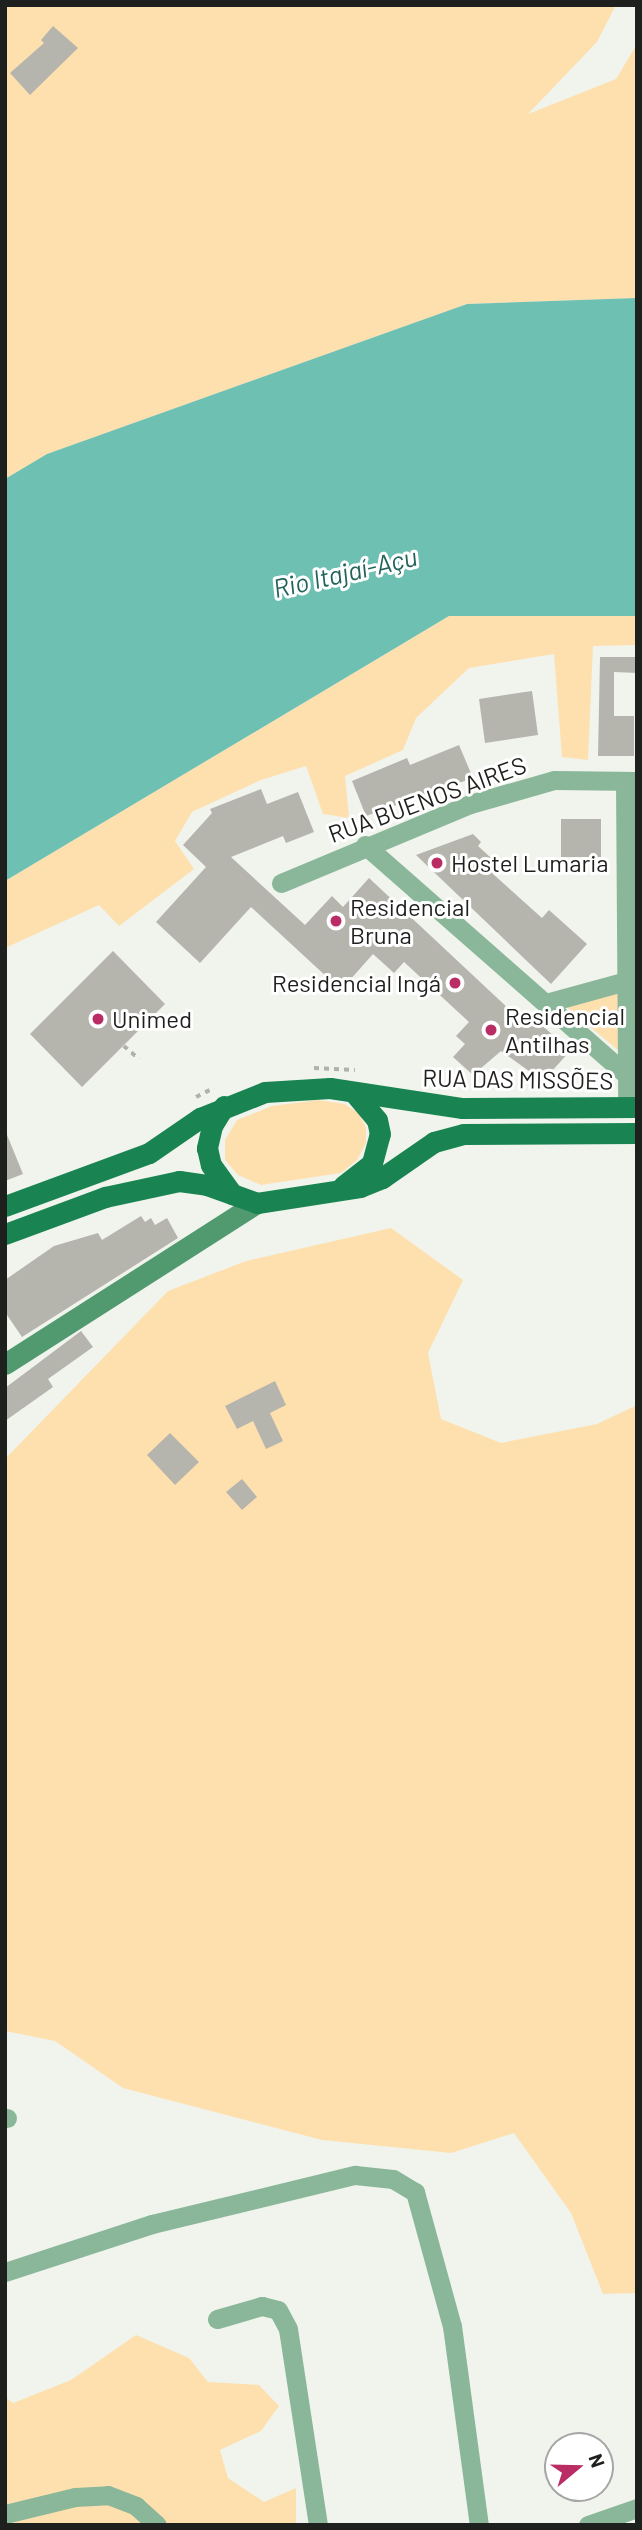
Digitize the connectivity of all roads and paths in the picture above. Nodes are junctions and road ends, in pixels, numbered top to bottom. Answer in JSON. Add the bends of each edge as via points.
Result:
{"nodes":[{"id":1,"x":631,"y":781,"type":"edge"},
{"id":2,"x":365,"y":845,"type":"junction"},
{"id":3,"x":281,"y":883,"type":"dead end"},
{"id":4,"x":632,"y":978,"type":"edge"},
{"id":5,"x":546,"y":1003,"type":"junction"},
{"id":6,"x":124,"y":1046,"type":"dead end"},
{"id":7,"x":139,"y":1059,"type":"dead end"},
{"id":8,"x":627,"y":1075,"type":"junction"},
{"id":9,"x":356,"y":1095,"type":"junction"},
{"id":10,"x":224,"y":1106,"type":"junction"},
{"id":11,"x":632,"y":1107,"type":"edge"},
{"id":12,"x":637,"y":1133,"type":"edge"},
{"id":13,"x":332,"y":1193,"type":"junction"},
{"id":14,"x":234,"y":1196,"type":"junction"},
{"id":15,"x":257,"y":1203,"type":"junction"},
{"id":16,"x":5,"y":1206,"type":"edge"},
{"id":17,"x":5,"y":1234,"type":"edge"},
{"id":18,"x":5,"y":1364,"type":"edge"},
{"id":19,"x":5,"y":2272,"type":"edge"},
{"id":20,"x":217,"y":2319,"type":"dead end"},
{"id":21,"x":637,"y":2508,"type":"edge"},
{"id":22,"x":5,"y":2514,"type":"edge"},
{"id":23,"x":157,"y":2525,"type":"edge"},
{"id":24,"x":318,"y":2525,"type":"edge"},
{"id":25,"x":479,"y":2525,"type":"edge"},
{"id":26,"x":588,"y":2525,"type":"edge"}],
"edges":[{"from":1,"to":2,"type":"street","name":"RUA BUENOS AIRES","via":[[554,780],[470,804]]},
{"from":1,"to":4,"type":"street"},
{"from":2,"to":3,"type":"street","name":"RUA BUENOS AIRES"},
{"from":2,"to":5,"type":"street"},
{"from":4,"to":5,"type":"street"},
{"from":4,"to":8,"type":"street"},
{"from":5,"to":8,"type":"street"},
{"from":6,"to":7,"type":"path"},
{"from":8,"to":11,"type":"street"},
{"from":9,"to":10,"type":"main road","via":[[330,1088],[293,1089]]},
{"from":9,"to":11,"type":"main road","name":"RUA DAS MISSÕES","via":[[462,1108]]},
{"from":9,"to":13,"type":"main road","via":[[377,1120],[377,1149],[372,1163]]},
{"from":10,"to":14,"type":"main road","via":[[212,1126],[207,1148],[211,1165]]},
{"from":10,"to":16,"type":"main road","via":[[149,1153]]},
{"from":12,"to":13,"type":"main road","via":[[464,1134],[434,1142],[382,1178]]},
{"from":13,"to":15,"type":"main road"},
{"from":14,"to":15,"type":"main road"},
{"from":14,"to":17,"type":"main road","via":[[207,1185],[179,1181],[105,1197]]},
{"from":15,"to":18,"type":"street"},
{"from":19,"to":25,"type":"street","via":[[152,2224],[328,2181],[355,2175],[393,2179],[415,2192],[452,2326]]},
{"from":20,"to":24,"type":"street","via":[[262,2306],[278,2310],[288,2329]]},
{"from":21,"to":26,"type":"street"},
{"from":22,"to":23,"type":"street","via":[[75,2497],[108,2495],[136,2507]]}]}
